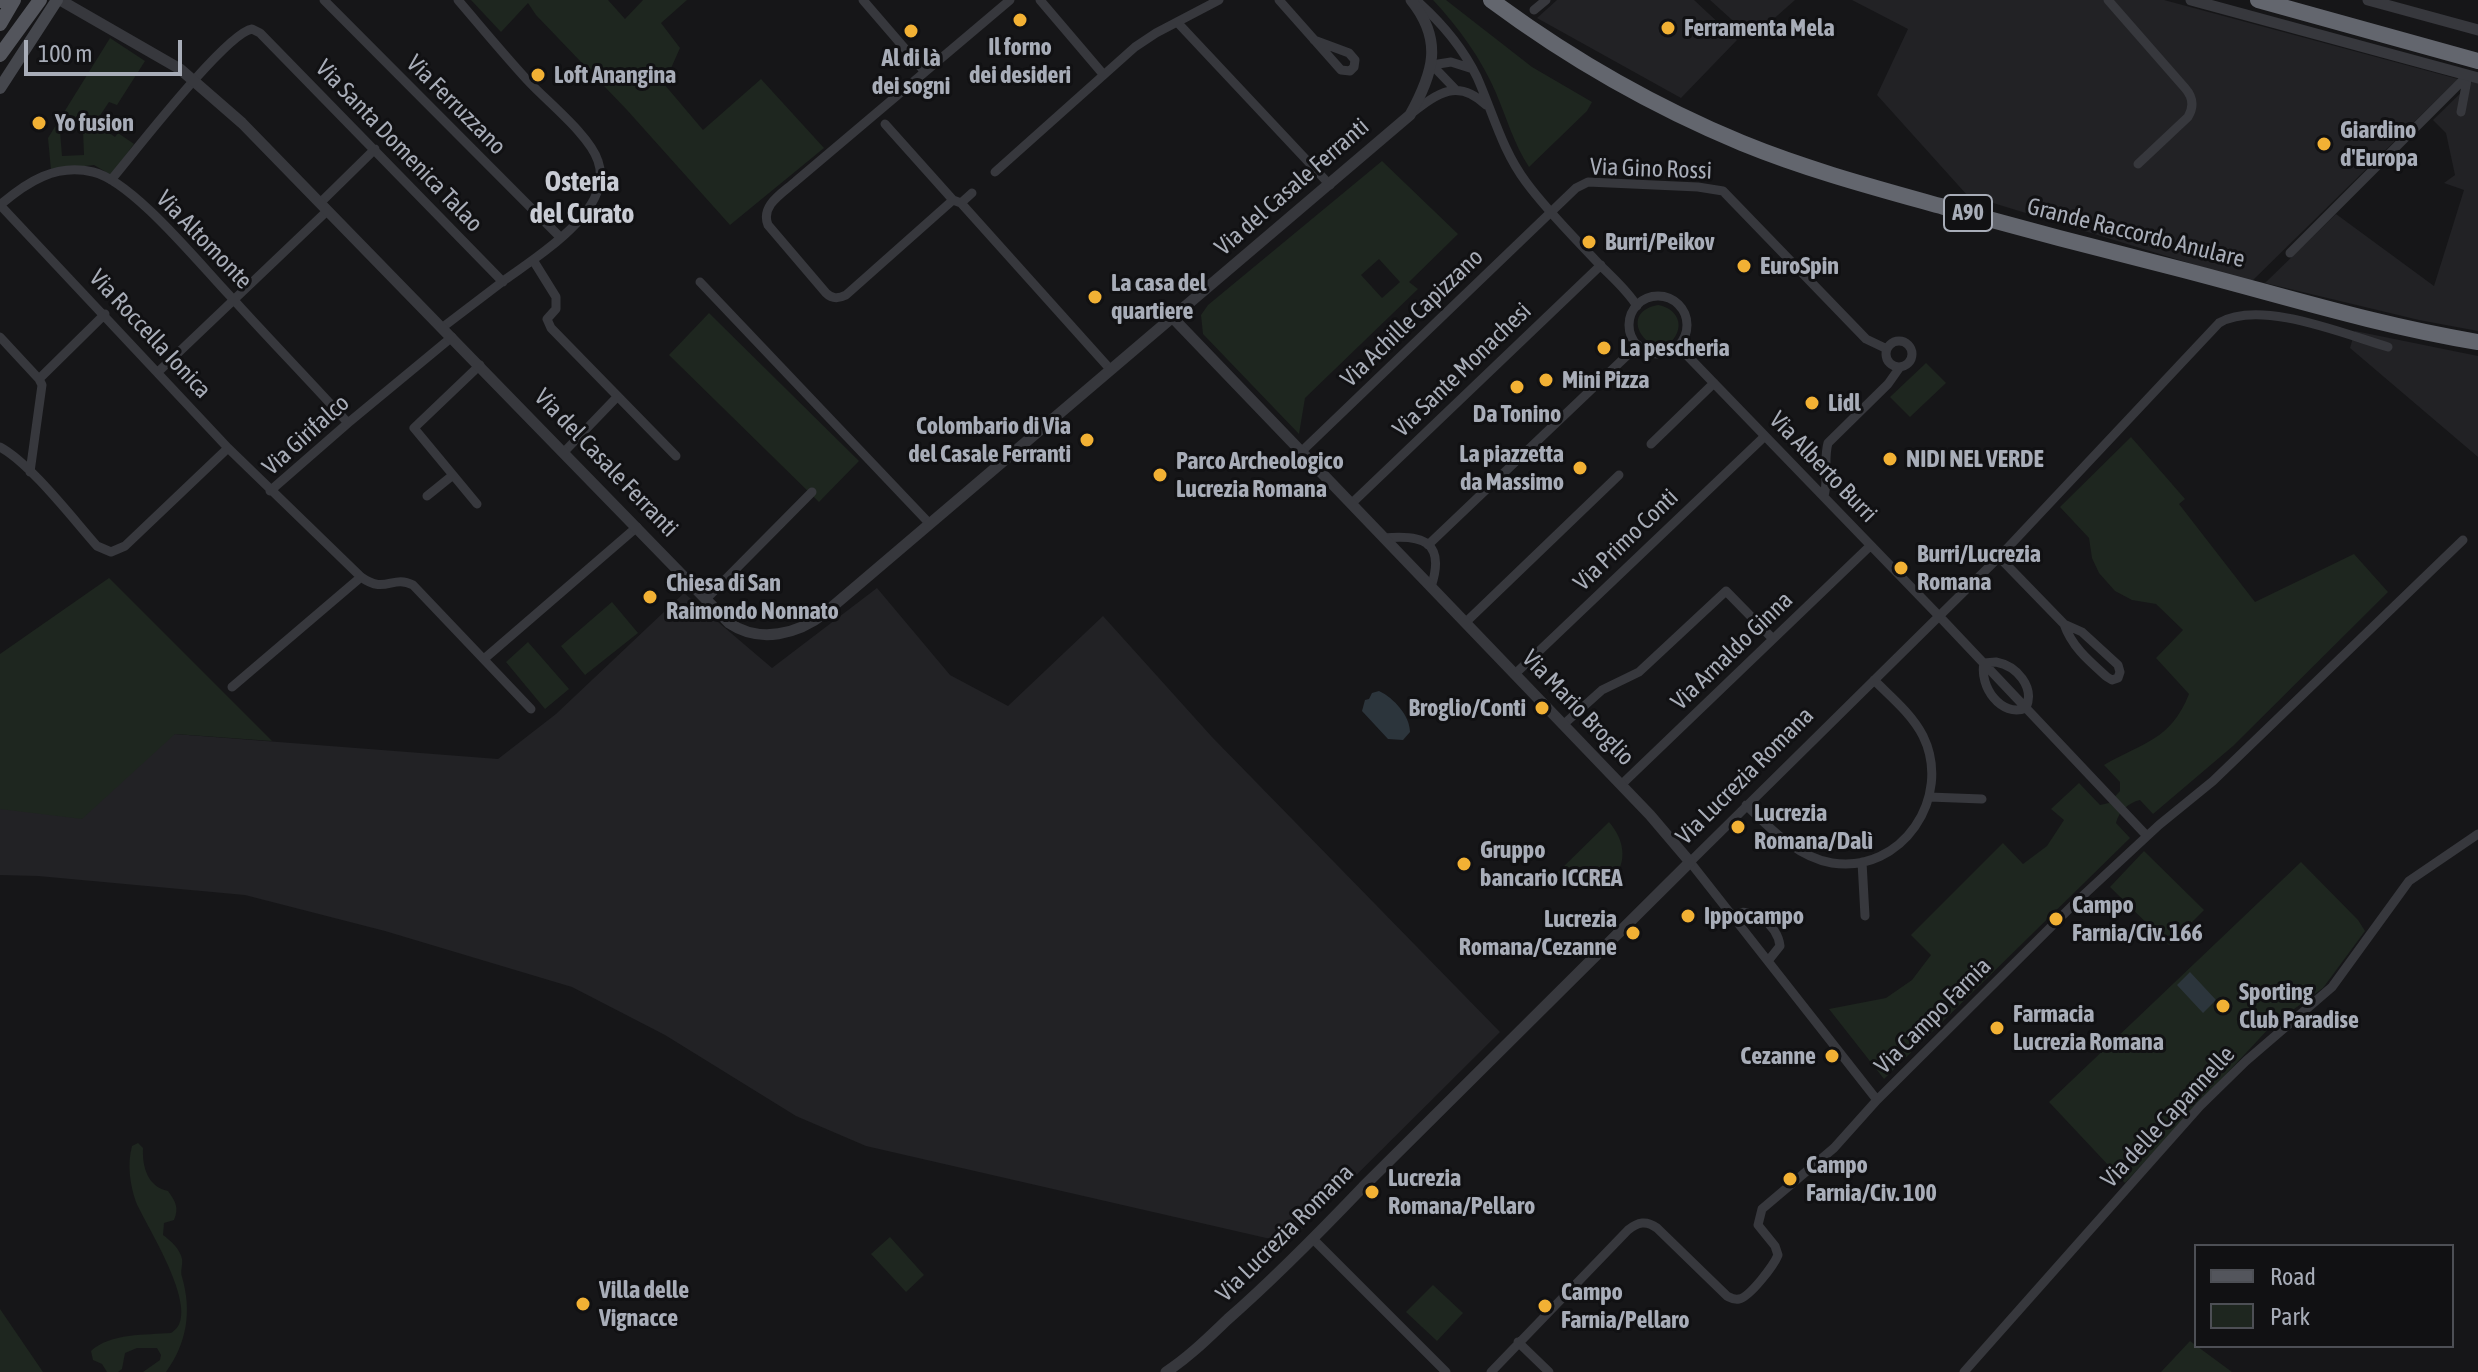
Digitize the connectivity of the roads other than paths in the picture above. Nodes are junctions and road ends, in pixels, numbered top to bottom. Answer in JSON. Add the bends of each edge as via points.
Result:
{"nodes":[{"id":1,"x":14,"y":0,"type":"edge"},
{"id":2,"x":40,"y":0,"type":"edge"},
{"id":3,"x":59,"y":0,"type":"edge"},
{"id":4,"x":324,"y":0,"type":"edge"},
{"id":5,"x":458,"y":0,"type":"edge"},
{"id":6,"x":863,"y":0,"type":"edge"},
{"id":7,"x":1010,"y":0,"type":"edge"},
{"id":8,"x":1040,"y":0,"type":"edge"},
{"id":9,"x":1219,"y":0,"type":"edge"},
{"id":10,"x":1279,"y":0,"type":"edge"},
{"id":11,"x":1414,"y":0,"type":"edge"},
{"id":12,"x":1491,"y":0,"type":"edge"},
{"id":13,"x":1546,"y":0,"type":"edge"},
{"id":14,"x":2108,"y":0,"type":"edge"},
{"id":15,"x":2191,"y":0,"type":"edge"},
{"id":16,"x":2258,"y":0,"type":"edge"},
{"id":17,"x":2368,"y":0,"type":"edge"},
{"id":18,"x":1534,"y":10,"type":"dead end"},
{"id":19,"x":1177,"y":22,"type":"junction"},
{"id":20,"x":0,"y":24,"type":"edge"},
{"id":21,"x":2478,"y":30,"type":"edge"},
{"id":22,"x":1314,"y":40,"type":"dead end"},
{"id":23,"x":0,"y":55,"type":"edge"},
{"id":24,"x":1432,"y":65,"type":"junction"},
{"id":25,"x":1473,"y":69,"type":"junction"},
{"id":26,"x":2475,"y":71,"type":"edge"},
{"id":27,"x":925,"y":72,"type":"junction"},
{"id":28,"x":1103,"y":74,"type":"junction"},
{"id":29,"x":194,"y":80,"type":"junction"},
{"id":30,"x":0,"y":88,"type":"edge"},
{"id":31,"x":1456,"y":90,"type":"junction"},
{"id":32,"x":1488,"y":107,"type":"junction"},
{"id":33,"x":2461,"y":112,"type":"dead end"},
{"id":34,"x":1410,"y":115,"type":"junction"},
{"id":35,"x":885,"y":124,"type":"dead end"},
{"id":36,"x":375,"y":149,"type":"junction"},
{"id":37,"x":2138,"y":164,"type":"dead end"},
{"id":38,"x":995,"y":172,"type":"dead end"},
{"id":39,"x":111,"y":180,"type":"junction"},
{"id":40,"x":1330,"y":185,"type":"junction"},
{"id":41,"x":972,"y":193,"type":"dead end"},
{"id":42,"x":957,"y":201,"type":"junction"},
{"id":43,"x":0,"y":205,"type":"edge"},
{"id":44,"x":324,"y":207,"type":"junction"},
{"id":45,"x":1551,"y":213,"type":"junction"},
{"id":46,"x":561,"y":238,"type":"junction"},
{"id":47,"x":2290,"y":253,"type":"dead end"},
{"id":48,"x":533,"y":260,"type":"junction"},
{"id":49,"x":1601,"y":265,"type":"junction"},
{"id":50,"x":503,"y":282,"type":"junction"},
{"id":51,"x":700,"y":282,"type":"dead end"},
{"id":52,"x":232,"y":299,"type":"junction"},
{"id":53,"x":1193,"y":301,"type":"junction"},
{"id":54,"x":1637,"y":306,"type":"junction"},
{"id":55,"x":105,"y":314,"type":"junction"},
{"id":56,"x":1172,"y":317,"type":"junction"},
{"id":57,"x":443,"y":327,"type":"junction"},
{"id":58,"x":1187,"y":333,"type":"junction"},
{"id":59,"x":0,"y":337,"type":"edge"},
{"id":60,"x":452,"y":337,"type":"junction"},
{"id":61,"x":2478,"y":342,"type":"edge"},
{"id":62,"x":1638,"y":345,"type":"junction"},
{"id":63,"x":1678,"y":346,"type":"junction"},
{"id":64,"x":2388,"y":347,"type":"dead end"},
{"id":65,"x":1887,"y":349,"type":"junction"},
{"id":66,"x":480,"y":365,"type":"junction"},
{"id":67,"x":1900,"y":367,"type":"junction"},
{"id":68,"x":1110,"y":369,"type":"junction"},
{"id":69,"x":158,"y":372,"type":"junction"},
{"id":70,"x":39,"y":379,"type":"junction"},
{"id":71,"x":1714,"y":383,"type":"junction"},
{"id":72,"x":617,"y":397,"type":"junction"},
{"id":73,"x":348,"y":423,"type":"junction"},
{"id":74,"x":1765,"y":436,"type":"junction"},
{"id":75,"x":1651,"y":444,"type":"dead end"},
{"id":76,"x":0,"y":447,"type":"edge"},
{"id":77,"x":228,"y":448,"type":"junction"},
{"id":78,"x":564,"y":452,"type":"junction"},
{"id":79,"x":1301,"y":452,"type":"junction"},
{"id":80,"x":676,"y":456,"type":"dead end"},
{"id":81,"x":30,"y":472,"type":"junction"},
{"id":82,"x":453,"y":475,"type":"junction"},
{"id":83,"x":1619,"y":475,"type":"dead end"},
{"id":84,"x":270,"y":491,"type":"junction"},
{"id":85,"x":812,"y":492,"type":"dead end"},
{"id":86,"x":427,"y":496,"type":"dead end"},
{"id":87,"x":1824,"y":496,"type":"junction"},
{"id":88,"x":477,"y":504,"type":"dead end"},
{"id":89,"x":1351,"y":504,"type":"junction"},
{"id":90,"x":929,"y":523,"type":"junction"},
{"id":91,"x":637,"y":527,"type":"junction"},
{"id":92,"x":1384,"y":538,"type":"junction"},
{"id":93,"x":2463,"y":540,"type":"dead end"},
{"id":94,"x":1428,"y":545,"type":"junction"},
{"id":95,"x":1870,"y":546,"type":"junction"},
{"id":96,"x":1999,"y":557,"type":"junction"},
{"id":97,"x":361,"y":577,"type":"junction"},
{"id":98,"x":1431,"y":587,"type":"junction"},
{"id":99,"x":707,"y":598,"type":"junction"},
{"id":100,"x":1939,"y":616,"type":"junction"},
{"id":101,"x":1465,"y":623,"type":"junction"},
{"id":102,"x":2064,"y":624,"type":"junction"},
{"id":103,"x":1773,"y":639,"type":"junction"},
{"id":104,"x":484,"y":659,"type":"junction"},
{"id":105,"x":1984,"y":663,"type":"junction"},
{"id":106,"x":1515,"y":674,"type":"junction"},
{"id":107,"x":1874,"y":680,"type":"junction"},
{"id":108,"x":232,"y":687,"type":"dead end"},
{"id":109,"x":2026,"y":708,"type":"junction"},
{"id":110,"x":531,"y":709,"type":"dead end"},
{"id":111,"x":1564,"y":724,"type":"junction"},
{"id":112,"x":1621,"y":785,"type":"junction"},
{"id":113,"x":1929,"y":797,"type":"junction"},
{"id":114,"x":1982,"y":799,"type":"dead end"},
{"id":115,"x":1746,"y":805,"type":"junction"},
{"id":116,"x":2478,"y":834,"type":"edge"},
{"id":117,"x":2147,"y":836,"type":"junction"},
{"id":118,"x":1690,"y":862,"type":"junction"},
{"id":119,"x":1862,"y":862,"type":"junction"},
{"id":120,"x":1732,"y":915,"type":"junction"},
{"id":121,"x":1865,"y":916,"type":"dead end"},
{"id":122,"x":1768,"y":961,"type":"junction"},
{"id":123,"x":1877,"y":1100,"type":"junction"},
{"id":124,"x":1313,"y":1239,"type":"junction"},
{"id":125,"x":1518,"y":1342,"type":"junction"},
{"id":126,"x":1166,"y":1372,"type":"edge"},
{"id":127,"x":1446,"y":1372,"type":"edge"},
{"id":128,"x":1491,"y":1372,"type":"edge"},
{"id":129,"x":1549,"y":1372,"type":"edge"},
{"id":130,"x":1964,"y":1372,"type":"edge"}],
"edges":[{"from":1,"to":20,"type":"main road"},
{"from":2,"to":23,"type":"main road"},
{"from":3,"to":29,"type":"street","name":"Via del Casale Ferranti"},
{"from":3,"to":30,"type":"main road"},
{"from":4,"to":46,"type":"street","name":"Via Ferruzzano"},
{"from":5,"to":46,"type":"street","via":[[586,140],[598,160],[595,194]]},
{"from":6,"to":27,"type":"street"},
{"from":7,"to":27,"type":"street"},
{"from":8,"to":28,"type":"street"},
{"from":9,"to":19,"type":"street"},
{"from":10,"to":22,"type":"street"},
{"from":11,"to":24,"type":"street","name":"Via del Casale Ferranti","via":[[1429,30]]},
{"from":11,"to":25,"type":"street","via":[[1449,33]]},
{"from":12,"to":61,"type":"highway","name":"Grande Raccordo Anulare","number":"A90","via":[[1646,98],[1817,171],[2363,318]]},
{"from":13,"to":18,"type":"street"},
{"from":14,"to":37,"type":"street","via":[[2191,98],[2188,117]]},
{"from":15,"to":26,"type":"street"},
{"from":16,"to":26,"type":"highway"},
{"from":17,"to":21,"type":"street"},
{"from":19,"to":28,"type":"street"},
{"from":19,"to":40,"type":"street"},
{"from":24,"to":25,"type":"street","via":[[1454,62]]},
{"from":24,"to":31,"type":"street"},
{"from":24,"to":34,"type":"street","name":"Via del Casale Ferranti"},
{"from":25,"to":32,"type":"street"},
{"from":26,"to":33,"type":"street"},
{"from":26,"to":47,"type":"street"},
{"from":27,"to":42,"type":"street","via":[[771,204],[765,215],[827,295],[835,298],[846,295]]},
{"from":28,"to":38,"type":"street"},
{"from":29,"to":36,"type":"street","name":"Via Santa Domenica Talao","via":[[235,38],[255,30]]},
{"from":29,"to":39,"type":"street"},
{"from":29,"to":44,"type":"street","name":"Via del Casale Ferranti"},
{"from":31,"to":32,"type":"street","via":[[1473,94]]},
{"from":31,"to":34,"type":"street","via":[[1440,94]]},
{"from":32,"to":45,"type":"street","via":[[1518,171]]},
{"from":34,"to":40,"type":"street","name":"Via del Casale Ferranti"},
{"from":35,"to":42,"type":"street"},
{"from":36,"to":44,"type":"street"},
{"from":36,"to":50,"type":"street","name":"Via Santa Domenica Talao"},
{"from":39,"to":43,"type":"street","name":"Via Altomonte","via":[[88,171],[57,172],[30,181]]},
{"from":39,"to":52,"type":"street","name":"Via Altomonte","via":[[152,214]]},
{"from":40,"to":53,"type":"street","name":"Via del Casale Ferranti"},
{"from":41,"to":42,"type":"street"},
{"from":42,"to":68,"type":"street"},
{"from":43,"to":55,"type":"street","name":"Via Roccella Ionica"},
{"from":44,"to":52,"type":"street"},
{"from":44,"to":57,"type":"street","name":"Via del Casale Ferranti"},
{"from":45,"to":49,"type":"street"},
{"from":45,"to":65,"type":"street","name":"Via Gino Rossi","via":[[1588,182],[1723,191],[1866,339]]},
{"from":45,"to":79,"type":"street","name":"Via Achille Capizzano"},
{"from":46,"to":48,"type":"street"},
{"from":48,"to":50,"type":"street"},
{"from":48,"to":72,"type":"street","via":[[557,300],[548,325]]},
{"from":49,"to":54,"type":"street"},
{"from":49,"to":89,"type":"street","name":"Via Sante Monachesi"},
{"from":50,"to":57,"type":"street"},
{"from":51,"to":90,"type":"street"},
{"from":52,"to":69,"type":"street"},
{"from":52,"to":73,"type":"street","name":"Via Altomonte"},
{"from":53,"to":56,"type":"street","name":"Via del Casale Ferranti"},
{"from":53,"to":58,"type":"street"},
{"from":54,"to":62,"type":"street","via":[[1630,323]]},
{"from":54,"to":63,"type":"street","via":[[1653,297],[1676,303],[1687,324]]},
{"from":55,"to":69,"type":"street","name":"Via Roccella Ionica"},
{"from":55,"to":70,"type":"street"},
{"from":56,"to":58,"type":"street","name":"Via Mario Broglio"},
{"from":56,"to":68,"type":"street","name":"Via del Casale Ferranti"},
{"from":57,"to":60,"type":"street","name":"Via del Casale Ferranti"},
{"from":58,"to":79,"type":"street","name":"Via Mario Broglio"},
{"from":59,"to":70,"type":"street"},
{"from":60,"to":66,"type":"street","name":"Via del Casale Ferranti"},
{"from":60,"to":73,"type":"street","name":"Via Girifalco"},
{"from":62,"to":63,"type":"street","via":[[1658,354]]},
{"from":62,"to":94,"type":"street"},
{"from":63,"to":71,"type":"street","name":"Via Alberto Burri"},
{"from":64,"to":96,"type":"street","name":"Via Lucrezia Romana","via":[[2273,314],[2222,321]]},
{"from":65,"to":67,"type":"street","name":"Via Gino Rossi","via":[[1888,362]]},
{"from":65,"to":67,"type":"street","name":"Via Gino Rossi","via":[[1896,341],[1908,344],[1910,360]]},
{"from":66,"to":78,"type":"street","name":"Via del Casale Ferranti"},
{"from":66,"to":82,"type":"street","via":[[414,428]]},
{"from":67,"to":87,"type":"street","via":[[1830,441]]},
{"from":68,"to":90,"type":"street","name":"Via del Casale Ferranti"},
{"from":69,"to":77,"type":"street","name":"Via Roccella Ionica"},
{"from":70,"to":81,"type":"street","via":[[43,391]]},
{"from":71,"to":74,"type":"street","name":"Via Alberto Burri"},
{"from":71,"to":75,"type":"street"},
{"from":72,"to":78,"type":"street"},
{"from":72,"to":80,"type":"street"},
{"from":73,"to":84,"type":"street","name":"Via Girifalco"},
{"from":74,"to":87,"type":"street","name":"Via Alberto Burri"},
{"from":74,"to":106,"type":"street","name":"Via Primo Conti"},
{"from":76,"to":81,"type":"street"},
{"from":77,"to":81,"type":"street","via":[[115,552],[97,546]]},
{"from":77,"to":84,"type":"street","name":"Via Roccella Ionica"},
{"from":78,"to":91,"type":"street","name":"Via del Casale Ferranti"},
{"from":79,"to":89,"type":"street","name":"Via Mario Broglio"},
{"from":82,"to":86,"type":"street"},
{"from":82,"to":88,"type":"street"},
{"from":83,"to":101,"type":"street"},
{"from":84,"to":97,"type":"street","name":"Via Girifalco"},
{"from":85,"to":99,"type":"street"},
{"from":87,"to":95,"type":"street","name":"Via Alberto Burri"},
{"from":89,"to":92,"type":"street","name":"Via Mario Broglio"},
{"from":90,"to":99,"type":"street","name":"Via del Casale Ferranti","via":[[801,628],[770,634],[740,629]]},
{"from":91,"to":99,"type":"street","name":"Via del Casale Ferranti"},
{"from":91,"to":104,"type":"street"},
{"from":92,"to":94,"type":"street","via":[[1413,537]]},
{"from":92,"to":98,"type":"street","name":"Via Mario Broglio"},
{"from":93,"to":117,"type":"street","name":"Via Campo Farnia","via":[[2213,781]]},
{"from":94,"to":98,"type":"street","via":[[1435,562]]},
{"from":95,"to":100,"type":"street","name":"Via Alberto Burri"},
{"from":95,"to":103,"type":"street","name":"Via Arnaldo Ginna"},
{"from":96,"to":100,"type":"street","name":"Via Lucrezia Romana"},
{"from":96,"to":102,"type":"street"},
{"from":97,"to":104,"type":"street","via":[[377,586],[411,583]]},
{"from":97,"to":108,"type":"street"},
{"from":98,"to":101,"type":"street","name":"Via Mario Broglio"},
{"from":100,"to":105,"type":"street","name":"Via Alberto Burri"},
{"from":100,"to":107,"type":"street","name":"Via Lucrezia Romana"},
{"from":101,"to":106,"type":"street","name":"Via Mario Broglio"},
{"from":102,"to":102,"type":"street","via":[[2078,650],[2107,677],[2118,678],[2118,665],[2082,632]]},
{"from":103,"to":111,"type":"street","via":[[1726,591],[1642,670],[1602,690]]},
{"from":103,"to":112,"type":"street","name":"Via Arnaldo Ginna"},
{"from":104,"to":110,"type":"street"},
{"from":105,"to":109,"type":"street","name":"Via Alberto Burri"},
{"from":105,"to":109,"type":"street","via":[[2002,663],[2016,671],[2029,693]]},
{"from":105,"to":109,"type":"street","via":[[1984,683],[1994,699],[2011,710]]},
{"from":106,"to":111,"type":"street","name":"Via Mario Broglio"},
{"from":107,"to":113,"type":"street","via":[[1922,734],[1933,770]]},
{"from":107,"to":115,"type":"street","name":"Via Lucrezia Romana"},
{"from":109,"to":117,"type":"street","name":"Via Alberto Burri"},
{"from":111,"to":112,"type":"street","name":"Via Mario Broglio"},
{"from":112,"to":118,"type":"street","name":"Via Mario Broglio"},
{"from":113,"to":114,"type":"street"},
{"from":113,"to":119,"type":"street","via":[[1900,843]]},
{"from":115,"to":118,"type":"street","name":"Via Lucrezia Romana"},
{"from":115,"to":119,"type":"street","via":[[1807,855],[1833,863]]},
{"from":116,"to":130,"type":"street","name":"Via delle Capannelle","via":[[2409,881],[2332,987],[2200,1106]]},
{"from":117,"to":123,"type":"street","name":"Via Campo Farnia"},
{"from":118,"to":120,"type":"street"},
{"from":118,"to":124,"type":"street","name":"Via Lucrezia Romana"},
{"from":119,"to":121,"type":"street"},
{"from":120,"to":122,"type":"street"},
{"from":120,"to":122,"type":"street","via":[[1748,912],[1773,930],[1780,946]]},
{"from":122,"to":123,"type":"street"},
{"from":123,"to":125,"type":"street","name":"Via Campo Farnia","via":[[1834,1148],[1762,1209],[1758,1225],[1778,1255],[1743,1298],[1728,1297],[1657,1228],[1641,1223],[1628,1230]]},
{"from":124,"to":126,"type":"street","name":"Via Lucrezia Romana"},
{"from":124,"to":127,"type":"street"},
{"from":125,"to":128,"type":"street","name":"Via Campo Farnia"},
{"from":125,"to":129,"type":"street"}]}
